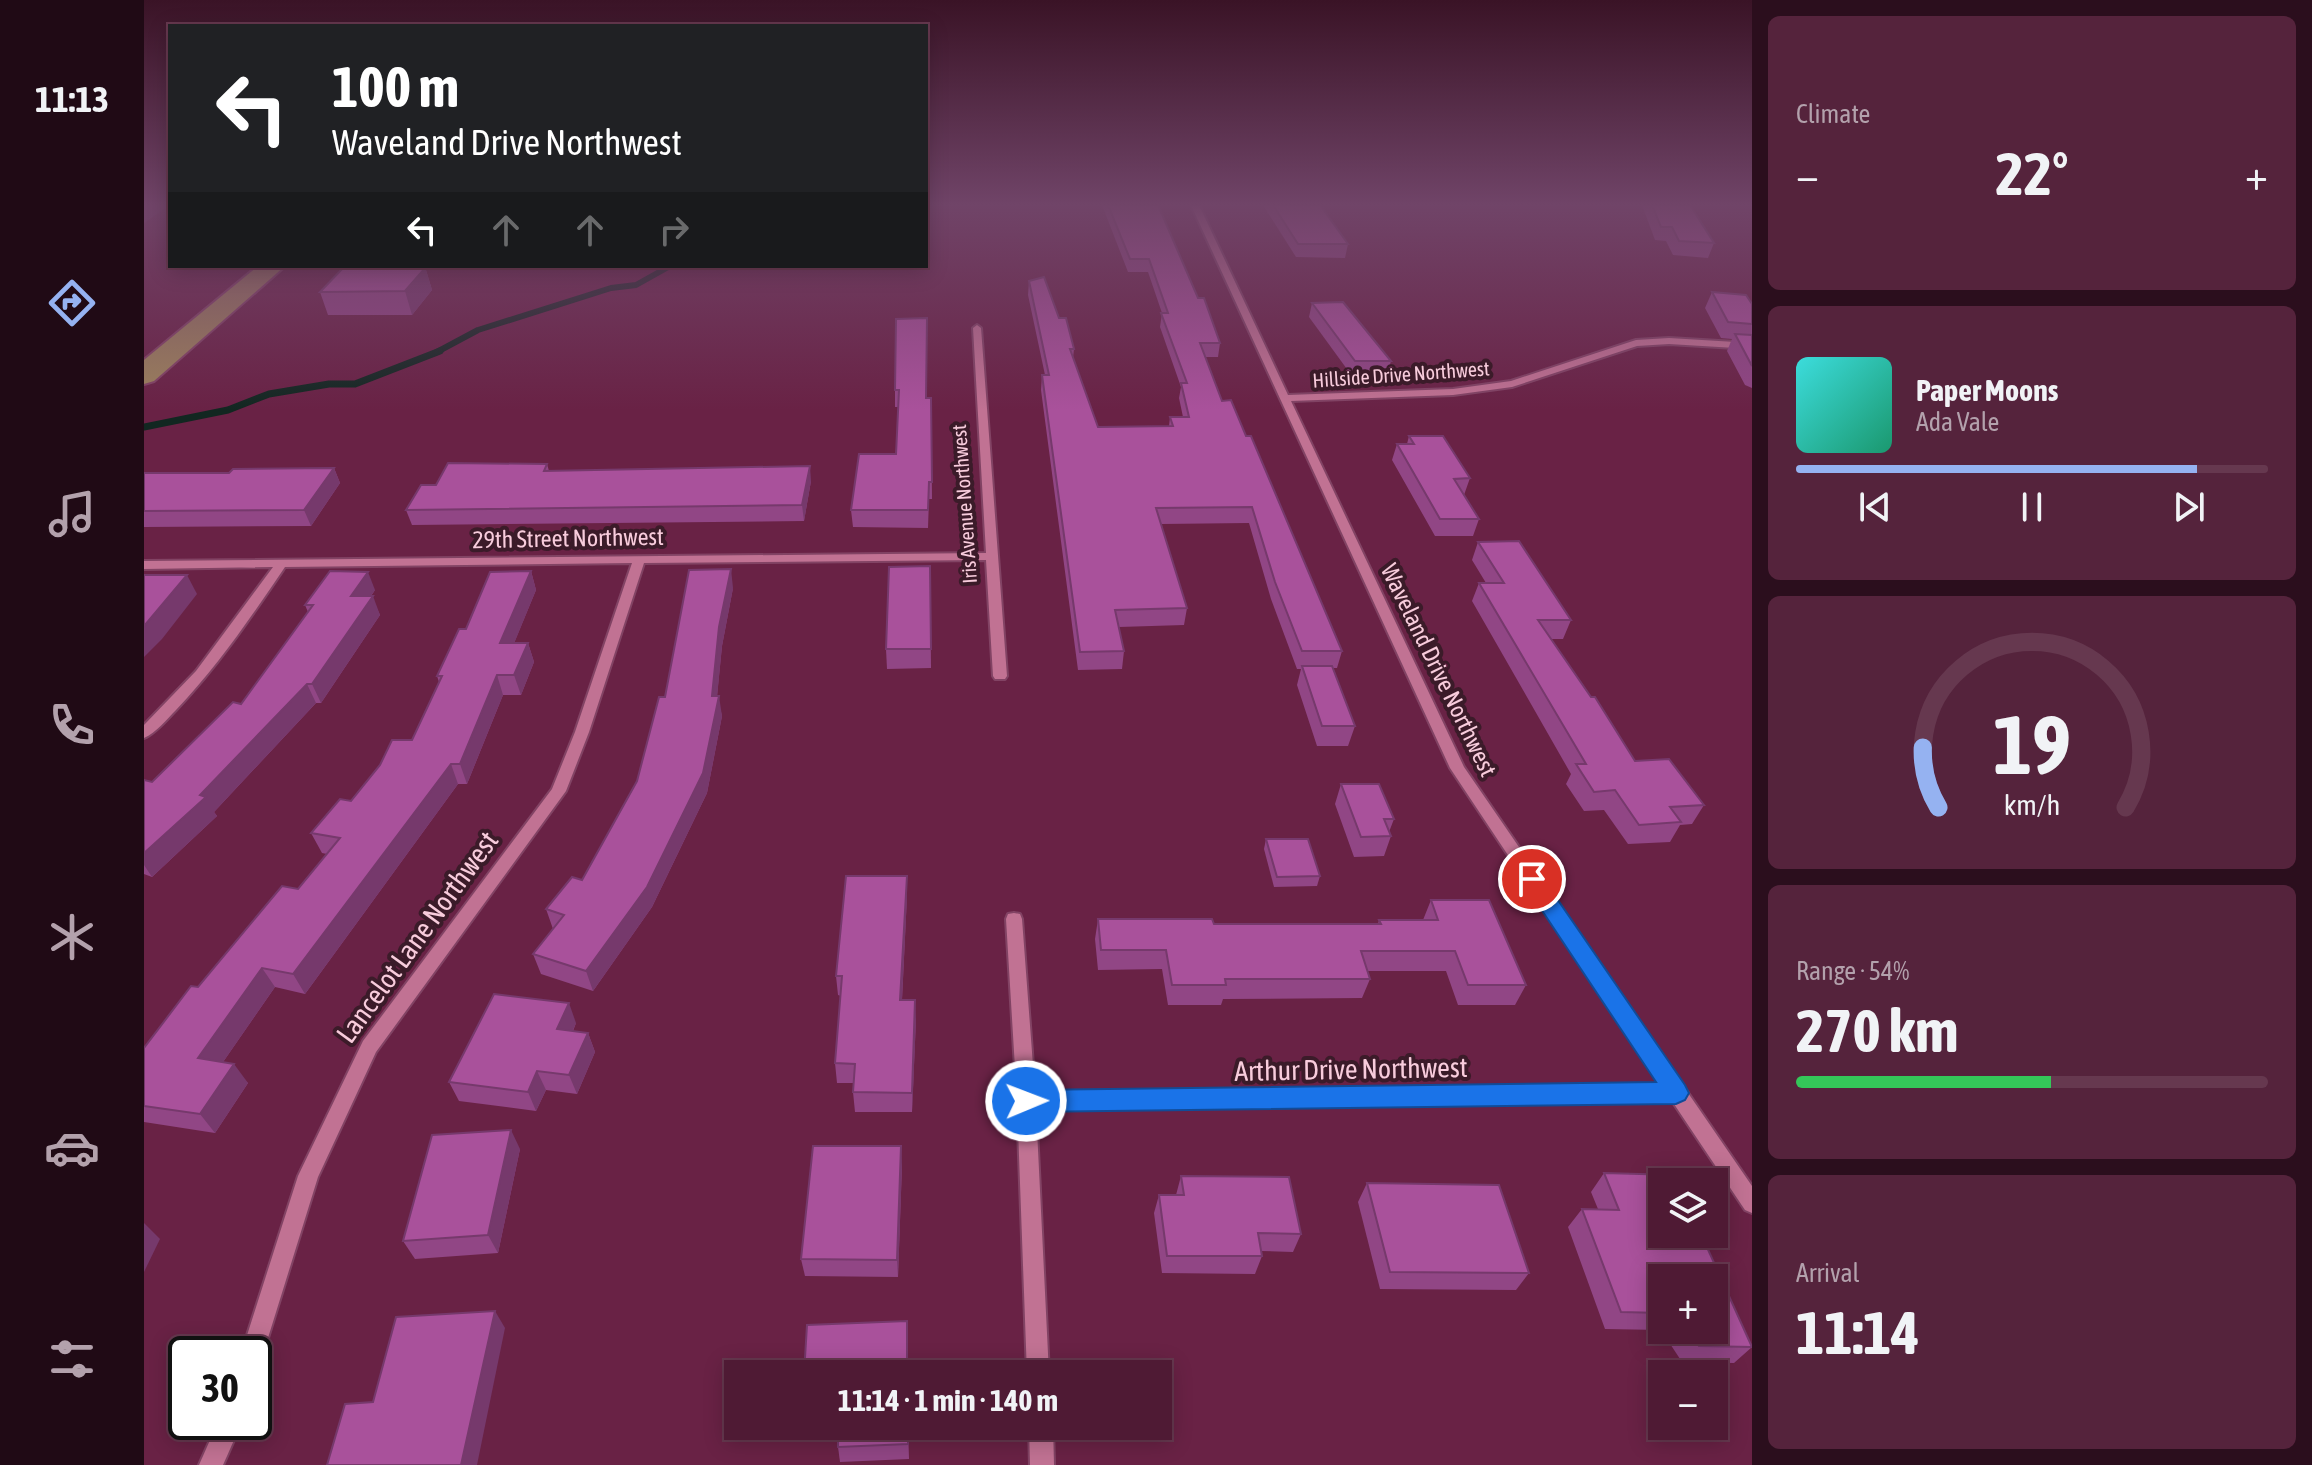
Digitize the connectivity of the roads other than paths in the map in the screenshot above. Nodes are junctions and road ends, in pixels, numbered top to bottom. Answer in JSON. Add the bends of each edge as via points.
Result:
{"nodes":[{"id":1,"x":264,"y":273,"type":"edge"},
{"id":2,"x":1227,"y":273,"type":"edge"},
{"id":3,"x":977,"y":328,"type":"dead end"},
{"id":4,"x":1752,"y":346,"type":"edge"},
{"id":5,"x":144,"y":375,"type":"edge"},
{"id":6,"x":1284,"y":398,"type":"junction"},
{"id":7,"x":992,"y":556,"type":"junction"},
{"id":8,"x":639,"y":560,"type":"junction"},
{"id":9,"x":281,"y":564,"type":"junction"},
{"id":10,"x":144,"y":565,"type":"edge"},
{"id":11,"x":1000,"y":676,"type":"dead end"},
{"id":12,"x":144,"y":733,"type":"edge"},
{"id":13,"x":1014,"y":919,"type":"dead end"},
{"id":14,"x":1676,"y":1093,"type":"junction"},
{"id":15,"x":1026,"y":1101,"type":"junction"},
{"id":16,"x":1752,"y":1203,"type":"edge"},
{"id":17,"x":258,"y":1336,"type":"edge"},
{"id":18,"x":1037,"y":1360,"type":"edge"},
{"id":19,"x":222,"y":1440,"type":"edge"},
{"id":20,"x":1041,"y":1440,"type":"edge"},
{"id":21,"x":211,"y":1465,"type":"edge"},
{"id":22,"x":1042,"y":1465,"type":"edge"}],
"edges":[{"from":1,"to":5,"type":"main road"},
{"from":2,"to":6,"type":"street","name":"Waveland Drive Northwest"},
{"from":3,"to":7,"type":"street","name":"Iris Avenue Northwest"},
{"from":4,"to":6,"type":"street","name":"Hillside Drive Northwest","via":[[1636,343],[1512,384],[1453,392]]},
{"from":6,"to":14,"type":"street","name":"Waveland Drive Northwest","via":[[1457,768]]},
{"from":7,"to":8,"type":"street","name":"29th Street Northwest"},
{"from":7,"to":11,"type":"street","name":"Iris Avenue Northwest"},
{"from":8,"to":9,"type":"street","name":"29th Street Northwest"},
{"from":8,"to":17,"type":"street","name":"Lancelot Lane Northwest","via":[[559,791],[369,1047],[308,1176]]},
{"from":9,"to":10,"type":"street","name":"29th Street Northwest"},
{"from":9,"to":12,"type":"street","via":[[220,653],[182,699]]},
{"from":13,"to":15,"type":"street"},
{"from":14,"to":15,"type":"street","name":"Arthur Drive Northwest"},
{"from":14,"to":16,"type":"street","name":"Waveland Drive Northwest"},
{"from":15,"to":18,"type":"street"},
{"from":19,"to":21,"type":"street"},
{"from":20,"to":22,"type":"street"}]}
